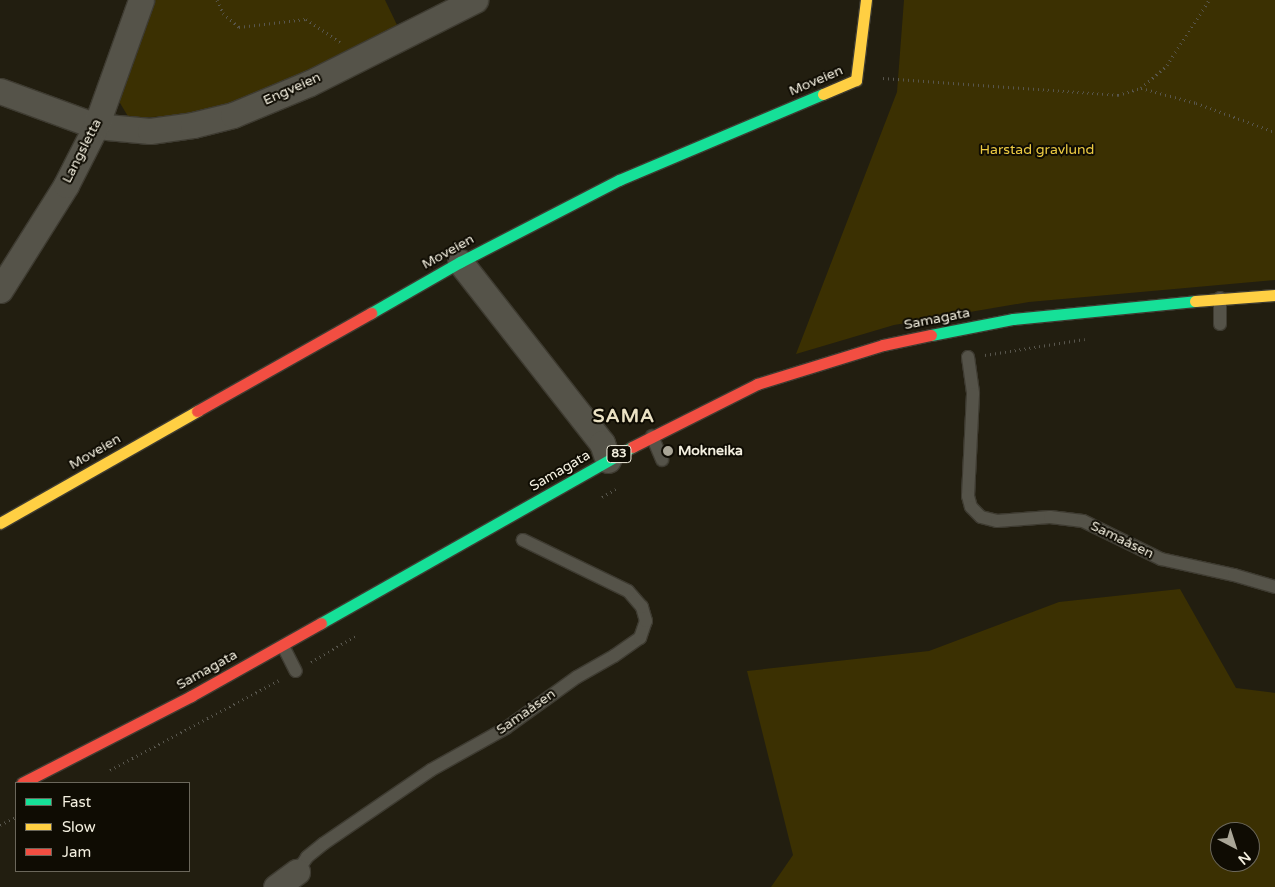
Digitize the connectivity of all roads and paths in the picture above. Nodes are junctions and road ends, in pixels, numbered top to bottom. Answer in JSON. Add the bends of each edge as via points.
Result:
{"nodes":[{"id":1,"x":141,"y":0,"type":"edge"},
{"id":2,"x":218,"y":0,"type":"edge"},
{"id":3,"x":474,"y":0,"type":"edge"},
{"id":4,"x":866,"y":0,"type":"edge"},
{"id":5,"x":1209,"y":0,"type":"edge"},
{"id":6,"x":351,"y":62,"type":"junction"},
{"id":7,"x":856,"y":76,"type":"junction"},
{"id":8,"x":1141,"y":88,"type":"junction"},
{"id":9,"x":0,"y":91,"type":"edge"},
{"id":10,"x":96,"y":126,"type":"junction"},
{"id":11,"x":1275,"y":132,"type":"edge"},
{"id":12,"x":460,"y":262,"type":"junction"},
{"id":13,"x":0,"y":290,"type":"edge"},
{"id":14,"x":1275,"y":295,"type":"edge"},
{"id":15,"x":1220,"y":298,"type":"junction"},
{"id":16,"x":1220,"y":324,"type":"dead end"},
{"id":17,"x":1093,"y":338,"type":"dead end"},
{"id":18,"x":968,"y":357,"type":"joint"},
{"id":19,"x":652,"y":436,"type":"junction"},
{"id":20,"x":608,"y":460,"type":"junction"},
{"id":21,"x":662,"y":460,"type":"dead end"},
{"id":22,"x":623,"y":484,"type":"dead end"},
{"id":23,"x":594,"y":501,"type":"dead end"},
{"id":24,"x":0,"y":523,"type":"edge"},
{"id":25,"x":523,"y":540,"type":"dead end"},
{"id":26,"x":1275,"y":587,"type":"edge"},
{"id":27,"x":363,"y":632,"type":"dead end"},
{"id":28,"x":283,"y":646,"type":"junction"},
{"id":29,"x":296,"y":671,"type":"junction"},
{"id":30,"x":107,"y":771,"type":"dead end"},
{"id":31,"x":24,"y":782,"type":"edge"},
{"id":32,"x":15,"y":818,"type":"edge"},
{"id":33,"x":0,"y":825,"type":"edge"},
{"id":34,"x":297,"y":872,"type":"joint"},
{"id":35,"x":276,"y":887,"type":"edge"}],
"edges":[{"from":1,"to":10,"type":"street","name":"Langsletta"},
{"from":2,"to":6,"type":"path","via":[[223,12],[239,27],[306,19],[339,39]]},
{"from":3,"to":6,"type":"street","name":"Engveien"},
{"from":4,"to":7,"type":"main road","name":"Moveien"},
{"from":5,"to":8,"type":"path","via":[[1167,65]]},
{"from":6,"to":10,"type":"street","name":"Engveien","via":[[233,115],[193,126],[150,131]]},
{"from":7,"to":8,"type":"path","via":[[1076,93],[1118,94]]},
{"from":7,"to":12,"type":"main road","name":"Moveien","via":[[856,80],[619,180]]},
{"from":8,"to":11,"type":"path","via":[[1196,103]]},
{"from":9,"to":10,"type":"street","name":"Engveien"},
{"from":10,"to":13,"type":"street","name":"Langsletta","via":[[66,184]]},
{"from":12,"to":20,"type":"street","via":[[602,443]]},
{"from":12,"to":24,"type":"main road","name":"Moveien"},
{"from":14,"to":15,"type":"main road","name":"Samagata","number":"83"},
{"from":15,"to":16,"type":"lane"},
{"from":15,"to":19,"type":"main road","name":"Samagata","number":"83","via":[[1013,319],[883,345],[757,384]]},
{"from":17,"to":18,"type":"path"},
{"from":18,"to":26,"type":"lane","name":"Samaåsen","via":[[973,394],[968,496],[971,507],[981,517],[997,521],[1050,517],[1082,521],[1161,559],[1234,574]]},
{"from":19,"to":20,"type":"main road","name":"Samagata","number":"83"},
{"from":19,"to":21,"type":"lane"},
{"from":20,"to":28,"type":"main road","name":"Samagata","number":"83"},
{"from":22,"to":23,"type":"path"},
{"from":25,"to":34,"type":"lane","name":"Samaåsen","via":[[628,591],[642,607],[646,622],[640,638],[577,677],[506,728],[415,781],[323,844],[307,857]]},
{"from":27,"to":29,"type":"path"},
{"from":28,"to":29,"type":"lane"},
{"from":28,"to":31,"type":"main road","name":"Samagata","number":"83"},
{"from":29,"to":30,"type":"path"},
{"from":32,"to":33,"type":"path"},
{"from":34,"to":35,"type":"street","name":"Samaåsen"}]}
